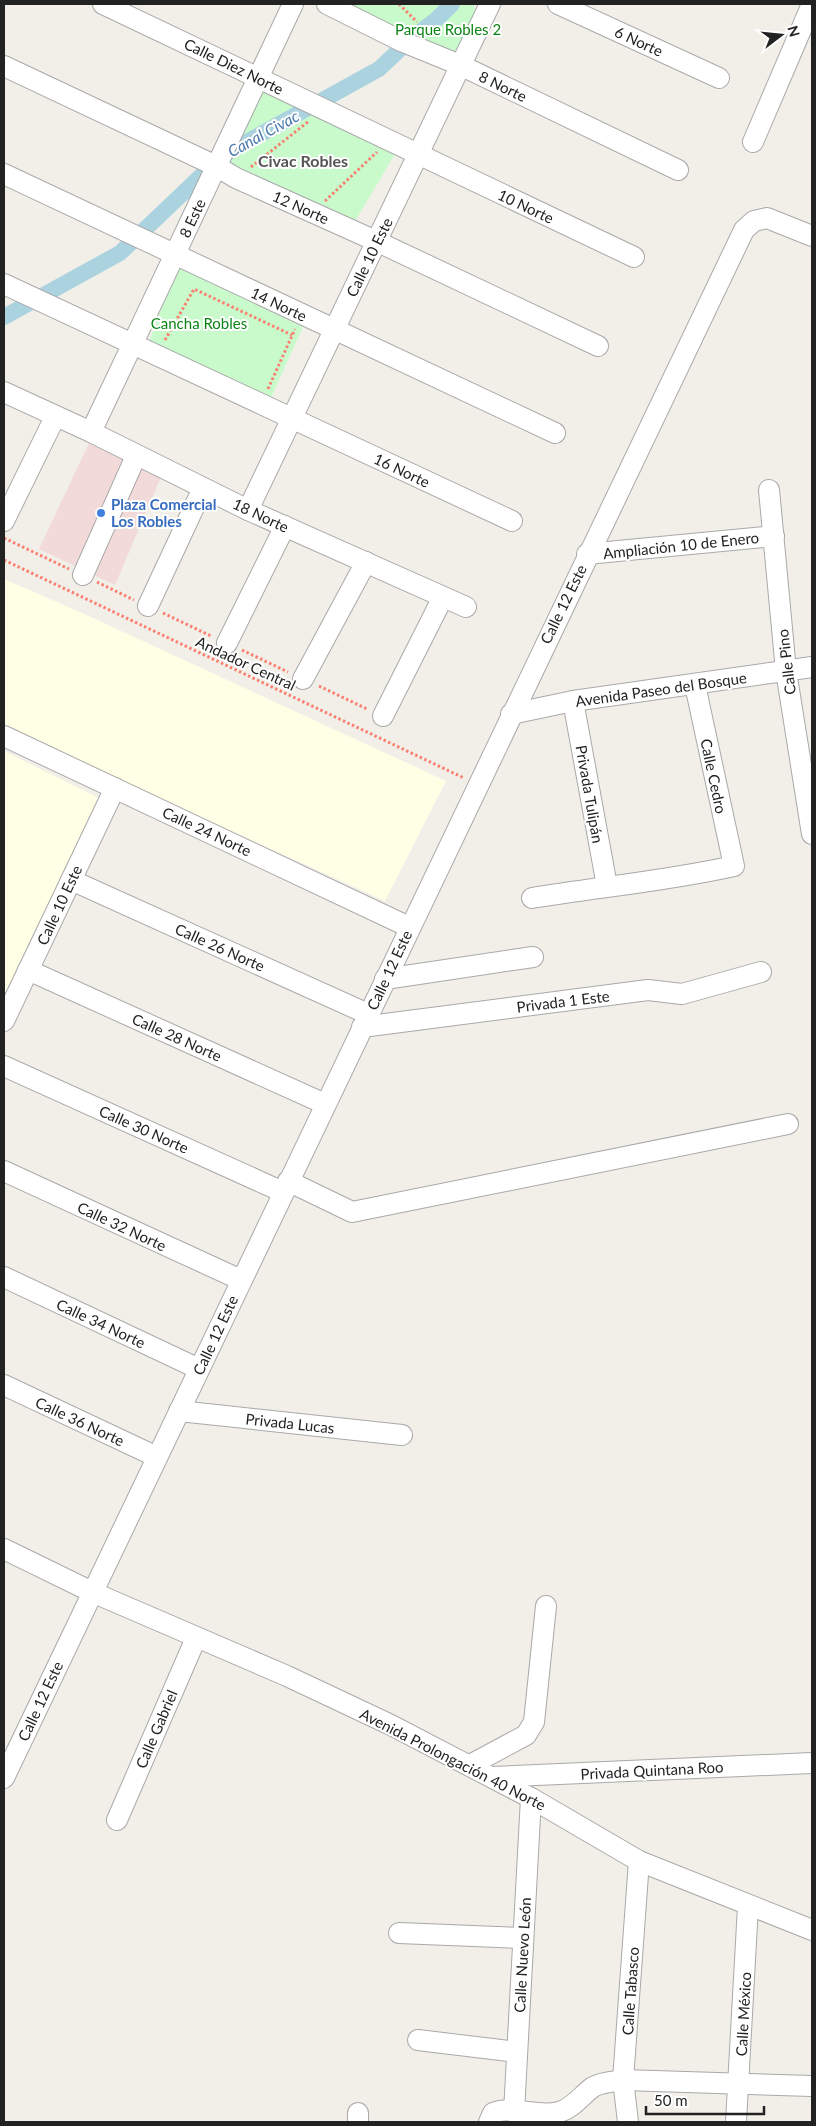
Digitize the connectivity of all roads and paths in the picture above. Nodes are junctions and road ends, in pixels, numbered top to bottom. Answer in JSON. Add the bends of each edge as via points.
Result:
{"nodes":[{"id":1,"x":103,"y":4,"type":"edge"},
{"id":2,"x":293,"y":4,"type":"edge"},
{"id":3,"x":327,"y":4,"type":"edge"},
{"id":4,"x":398,"y":4,"type":"edge"},
{"id":5,"x":490,"y":4,"type":"edge"},
{"id":6,"x":558,"y":4,"type":"edge"},
{"id":7,"x":812,"y":4,"type":"edge"},
{"id":8,"x":417,"y":22,"type":"dead end"},
{"id":9,"x":460,"y":65,"type":"junction"},
{"id":10,"x":4,"y":66,"type":"edge"},
{"id":11,"x":258,"y":77,"type":"junction"},
{"id":12,"x":719,"y":78,"type":"dead end"},
{"id":13,"x":318,"y":114,"type":"junction"},
{"id":14,"x":388,"y":141,"type":"junction"},
{"id":15,"x":753,"y":142,"type":"dead end"},
{"id":16,"x":418,"y":154,"type":"junction"},
{"id":17,"x":216,"y":166,"type":"junction"},
{"id":18,"x":678,"y":170,"type":"dead end"},
{"id":19,"x":4,"y":174,"type":"edge"},
{"id":20,"x":236,"y":178,"type":"junction"},
{"id":21,"x":323,"y":203,"type":"dead end"},
{"id":22,"x":812,"y":236,"type":"edge"},
{"id":23,"x":376,"y":241,"type":"junction"},
{"id":24,"x":174,"y":255,"type":"junction"},
{"id":25,"x":634,"y":257,"type":"dead end"},
{"id":26,"x":12,"y":288,"type":"edge"},
{"id":27,"x":295,"y":328,"type":"dead end"},
{"id":28,"x":334,"y":330,"type":"junction"},
{"id":29,"x":292,"y":336,"type":"junction"},
{"id":30,"x":132,"y":343,"type":"junction"},
{"id":31,"x":162,"y":346,"type":"dead end"},
{"id":32,"x":598,"y":346,"type":"dead end"},
{"id":33,"x":4,"y":392,"type":"edge"},
{"id":34,"x":264,"y":396,"type":"dead end"},
{"id":35,"x":55,"y":416,"type":"junction"},
{"id":36,"x":292,"y":418,"type":"junction"},
{"id":37,"x":91,"y":432,"type":"junction"},
{"id":38,"x":555,"y":433,"type":"dead end"},
{"id":39,"x":136,"y":456,"type":"junction"},
{"id":40,"x":203,"y":488,"type":"junction"},
{"id":41,"x":769,"y":490,"type":"dead end"},
{"id":42,"x":248,"y":510,"type":"junction"},
{"id":43,"x":4,"y":521,"type":"edge"},
{"id":44,"x":512,"y":521,"type":"dead end"},
{"id":45,"x":285,"y":526,"type":"junction"},
{"id":46,"x":774,"y":536,"type":"junction"},
{"id":47,"x":4,"y":538,"type":"edge"},
{"id":48,"x":587,"y":554,"type":"junction"},
{"id":49,"x":4,"y":560,"type":"edge"},
{"id":50,"x":366,"y":562,"type":"junction"},
{"id":51,"x":83,"y":575,"type":"junction"},
{"id":52,"x":443,"y":597,"type":"junction"},
{"id":53,"x":148,"y":606,"type":"junction"},
{"id":54,"x":466,"y":607,"type":"dead end"},
{"id":55,"x":227,"y":643,"type":"junction"},
{"id":56,"x":812,"y":668,"type":"edge"},
{"id":57,"x":786,"y":671,"type":"junction"},
{"id":58,"x":303,"y":679,"type":"junction"},
{"id":59,"x":695,"y":685,"type":"junction"},
{"id":60,"x":573,"y":701,"type":"junction"},
{"id":61,"x":511,"y":714,"type":"junction"},
{"id":62,"x":383,"y":716,"type":"joint"},
{"id":63,"x":4,"y":736,"type":"edge"},
{"id":64,"x":479,"y":781,"type":"junction"},
{"id":65,"x":115,"y":788,"type":"junction"},
{"id":66,"x":812,"y":834,"type":"edge"},
{"id":67,"x":71,"y":880,"type":"junction"},
{"id":68,"x":607,"y":886,"type":"junction"},
{"id":69,"x":532,"y":898,"type":"dead end"},
{"id":70,"x":409,"y":927,"type":"junction"},
{"id":71,"x":533,"y":956,"type":"dead end"},
{"id":72,"x":28,"y":970,"type":"junction"},
{"id":73,"x":761,"y":972,"type":"dead end"},
{"id":74,"x":385,"y":979,"type":"junction"},
{"id":75,"x":365,"y":1020,"type":"junction"},
{"id":76,"x":4,"y":1021,"type":"edge"},
{"id":77,"x":4,"y":1066,"type":"edge"},
{"id":78,"x":325,"y":1104,"type":"junction"},
{"id":79,"x":788,"y":1124,"type":"dead end"},
{"id":80,"x":4,"y":1172,"type":"edge"},
{"id":81,"x":286,"y":1186,"type":"junction"},
{"id":82,"x":4,"y":1276,"type":"edge"},
{"id":83,"x":241,"y":1280,"type":"junction"},
{"id":84,"x":199,"y":1369,"type":"junction"},
{"id":85,"x":4,"y":1385,"type":"edge"},
{"id":86,"x":179,"y":1411,"type":"junction"},
{"id":87,"x":402,"y":1435,"type":"dead end"},
{"id":88,"x":157,"y":1457,"type":"junction"},
{"id":89,"x":4,"y":1549,"type":"edge"},
{"id":90,"x":92,"y":1592,"type":"junction"},
{"id":91,"x":546,"y":1606,"type":"dead end"},
{"id":92,"x":196,"y":1638,"type":"junction"},
{"id":93,"x":812,"y":1763,"type":"edge"},
{"id":94,"x":470,"y":1765,"type":"junction"},
{"id":95,"x":492,"y":1777,"type":"junction"},
{"id":96,"x":4,"y":1778,"type":"edge"},
{"id":97,"x":530,"y":1798,"type":"junction"},
{"id":98,"x":117,"y":1820,"type":"dead end"},
{"id":99,"x":639,"y":1860,"type":"junction"},
{"id":100,"x":748,"y":1906,"type":"junction"},
{"id":101,"x":812,"y":1930,"type":"edge"},
{"id":102,"x":399,"y":1933,"type":"dead end"},
{"id":103,"x":523,"y":1938,"type":"junction"},
{"id":104,"x":418,"y":2040,"type":"dead end"},
{"id":105,"x":517,"y":2052,"type":"junction"},
{"id":106,"x":623,"y":2080,"type":"junction"},
{"id":107,"x":739,"y":2084,"type":"junction"},
{"id":108,"x":812,"y":2086,"type":"edge"},
{"id":109,"x":514,"y":2112,"type":"junction"},
{"id":110,"x":489,"y":2120,"type":"edge"},
{"id":111,"x":628,"y":2122,"type":"edge"},
{"id":112,"x":736,"y":2122,"type":"edge"}],
"edges":[{"from":1,"to":11,"type":"street","name":"Calle Diez Norte"},
{"from":2,"to":11,"type":"street","name":"8 Este"},
{"from":3,"to":9,"type":"street","name":"8 Norte"},
{"from":4,"to":8,"type":"path"},
{"from":5,"to":9,"type":"street","name":"Calle 10 Este"},
{"from":6,"to":12,"type":"street","name":"6 Norte"},
{"from":7,"to":15,"type":"street"},
{"from":9,"to":16,"type":"street","name":"Calle 10 Este"},
{"from":9,"to":18,"type":"street","name":"8 Norte"},
{"from":10,"to":17,"type":"street","name":"12 Norte"},
{"from":11,"to":13,"type":"street","name":"Calle Diez Norte","via":[[304,100]]},
{"from":11,"to":17,"type":"street","name":"8 Este"},
{"from":13,"to":14,"type":"street","name":"Calle Diez Norte"},
{"from":13,"to":20,"type":"path"},
{"from":14,"to":16,"type":"street","name":"Calle Diez Norte"},
{"from":14,"to":21,"type":"path"},
{"from":16,"to":23,"type":"street","name":"Calle 10 Este"},
{"from":16,"to":25,"type":"street","name":"10 Norte"},
{"from":17,"to":20,"type":"street","name":"12 Norte"},
{"from":17,"to":24,"type":"street","name":"8 Este"},
{"from":19,"to":24,"type":"street","name":"14 Norte"},
{"from":20,"to":23,"type":"street","name":"12 Norte"},
{"from":22,"to":48,"type":"street","name":"Calle 12 Este","via":[[767,218],[754,221],[744,230]]},
{"from":23,"to":28,"type":"street","name":"Calle 10 Este"},
{"from":23,"to":32,"type":"street","name":"12 Norte"},
{"from":24,"to":28,"type":"street","name":"14 Norte"},
{"from":24,"to":30,"type":"street","name":"8 Este"},
{"from":26,"to":30,"type":"street"},
{"from":27,"to":29,"type":"path"},
{"from":28,"to":36,"type":"street","name":"Calle 10 Este"},
{"from":28,"to":38,"type":"street","name":"14 Norte"},
{"from":29,"to":31,"type":"path","via":[[194,289]]},
{"from":29,"to":34,"type":"path"},
{"from":30,"to":36,"type":"street","name":"16 Norte"},
{"from":30,"to":37,"type":"street","name":"8 Este"},
{"from":33,"to":35,"type":"street","name":"18 Norte"},
{"from":35,"to":37,"type":"street","name":"18 Norte"},
{"from":35,"to":43,"type":"street"},
{"from":36,"to":42,"type":"street","name":"Calle 10 Este"},
{"from":36,"to":44,"type":"street","name":"16 Norte"},
{"from":37,"to":39,"type":"street","name":"18 Norte"},
{"from":39,"to":40,"type":"street","name":"18 Norte"},
{"from":39,"to":51,"type":"street"},
{"from":40,"to":42,"type":"street","name":"18 Norte"},
{"from":40,"to":53,"type":"street"},
{"from":41,"to":46,"type":"street","name":"Calle Pino"},
{"from":42,"to":45,"type":"street","name":"18 Norte"},
{"from":45,"to":50,"type":"street","name":"18 Norte"},
{"from":45,"to":55,"type":"street"},
{"from":46,"to":48,"type":"street","name":"Ampliación 10 de Enero"},
{"from":46,"to":57,"type":"street","name":"Calle Pino"},
{"from":47,"to":51,"type":"path","name":"Andador Central"},
{"from":48,"to":61,"type":"street","name":"Calle 12 Este"},
{"from":49,"to":64,"type":"path","name":"Andador Central","via":[[461,778]]},
{"from":50,"to":52,"type":"street","name":"18 Norte"},
{"from":50,"to":58,"type":"street"},
{"from":51,"to":53,"type":"path","name":"Andador Central"},
{"from":52,"to":54,"type":"street","name":"18 Norte"},
{"from":52,"to":62,"type":"street"},
{"from":53,"to":55,"type":"path","name":"Andador Central"},
{"from":55,"to":58,"type":"path","name":"Andador Central"},
{"from":56,"to":57,"type":"street","name":"Avenida Paseo del Bosque"},
{"from":57,"to":59,"type":"street","name":"Avenida Paseo del Bosque"},
{"from":57,"to":66,"type":"street","name":"Calle Pino"},
{"from":58,"to":62,"type":"path","name":"Andador Central"},
{"from":59,"to":60,"type":"street","name":"Avenida Paseo del Bosque"},
{"from":59,"to":68,"type":"street","name":"Calle Cedro","via":[[734,866],[694,875]]},
{"from":60,"to":61,"type":"street","name":"Avenida Paseo del Bosque"},
{"from":60,"to":68,"type":"street","name":"Privada Tulipán"},
{"from":61,"to":64,"type":"street","name":"Calle 12 Este"},
{"from":63,"to":65,"type":"street","name":"Calle 24 Norte"},
{"from":64,"to":70,"type":"street","name":"Calle 12 Este"},
{"from":65,"to":67,"type":"street","name":"Calle 10 Este"},
{"from":65,"to":70,"type":"street","name":"Calle 24 Norte"},
{"from":67,"to":72,"type":"street","name":"Calle 10 Este"},
{"from":67,"to":75,"type":"street","name":"Calle 26 Norte"},
{"from":68,"to":69,"type":"street"},
{"from":70,"to":74,"type":"street","name":"Calle 12 Este"},
{"from":71,"to":74,"type":"street"},
{"from":72,"to":76,"type":"street","name":"Calle 10 Este"},
{"from":72,"to":78,"type":"street","name":"Calle 28 Norte"},
{"from":73,"to":75,"type":"street","name":"Privada 1 Este","via":[[682,994],[648,990]]},
{"from":74,"to":75,"type":"street","name":"Calle 12 Este"},
{"from":75,"to":78,"type":"street","name":"Calle 12 Este"},
{"from":77,"to":81,"type":"street","name":"Calle 30 Norte"},
{"from":78,"to":81,"type":"street","name":"Calle 12 Este"},
{"from":79,"to":81,"type":"street","name":"Calle 30 Norte","via":[[352,1212]]},
{"from":80,"to":83,"type":"street","name":"Calle 32 Norte"},
{"from":81,"to":83,"type":"street","name":"Calle 12 Este"},
{"from":82,"to":84,"type":"street","name":"Calle 34 Norte"},
{"from":83,"to":84,"type":"street","name":"Calle 12 Este"},
{"from":84,"to":86,"type":"street","name":"Calle 12 Este"},
{"from":85,"to":88,"type":"street","name":"Calle 36 Norte"},
{"from":86,"to":87,"type":"street","name":"Privada Lucas"},
{"from":86,"to":88,"type":"street","name":"Calle 12 Este"},
{"from":88,"to":90,"type":"street","name":"Calle 12 Este"},
{"from":89,"to":90,"type":"street","name":"Avenida Prolongación 40 Norte"},
{"from":90,"to":92,"type":"street","name":"Avenida Prolongación 40 Norte"},
{"from":90,"to":96,"type":"street","name":"Calle 12 Este"},
{"from":91,"to":94,"type":"street","via":[[534,1722],[526,1735]]},
{"from":92,"to":94,"type":"street","name":"Avenida Prolongación 40 Norte","via":[[287,1676]]},
{"from":92,"to":98,"type":"street","name":"Calle Gabriel"},
{"from":93,"to":95,"type":"street","name":"Privada Quintana Roo"},
{"from":94,"to":95,"type":"street","name":"Avenida Prolongación 40 Norte"},
{"from":95,"to":97,"type":"street","name":"Avenida Prolongación 40 Norte"},
{"from":97,"to":99,"type":"street","name":"Avenida Prolongación 40 Norte"},
{"from":97,"to":103,"type":"street","name":"Calle Nuevo León"},
{"from":99,"to":100,"type":"street","name":"Avenida Prolongación 40 Norte"},
{"from":99,"to":106,"type":"street","name":"Calle Tabasco"},
{"from":100,"to":101,"type":"street","name":"Avenida Prolongación 40 Norte"},
{"from":100,"to":107,"type":"street","name":"Calle México"},
{"from":102,"to":103,"type":"street"},
{"from":103,"to":105,"type":"street","name":"Calle Nuevo León"},
{"from":104,"to":105,"type":"street"},
{"from":105,"to":109,"type":"street","name":"Calle Nuevo León"},
{"from":106,"to":107,"type":"street"},
{"from":106,"to":109,"type":"street","via":[[599,2084],[559,2112]]},
{"from":106,"to":111,"type":"street","name":"Calle Tabasco"},
{"from":107,"to":108,"type":"street"},
{"from":107,"to":112,"type":"street","name":"Calle México"},
{"from":109,"to":110,"type":"street","via":[[493,2113]]}]}
